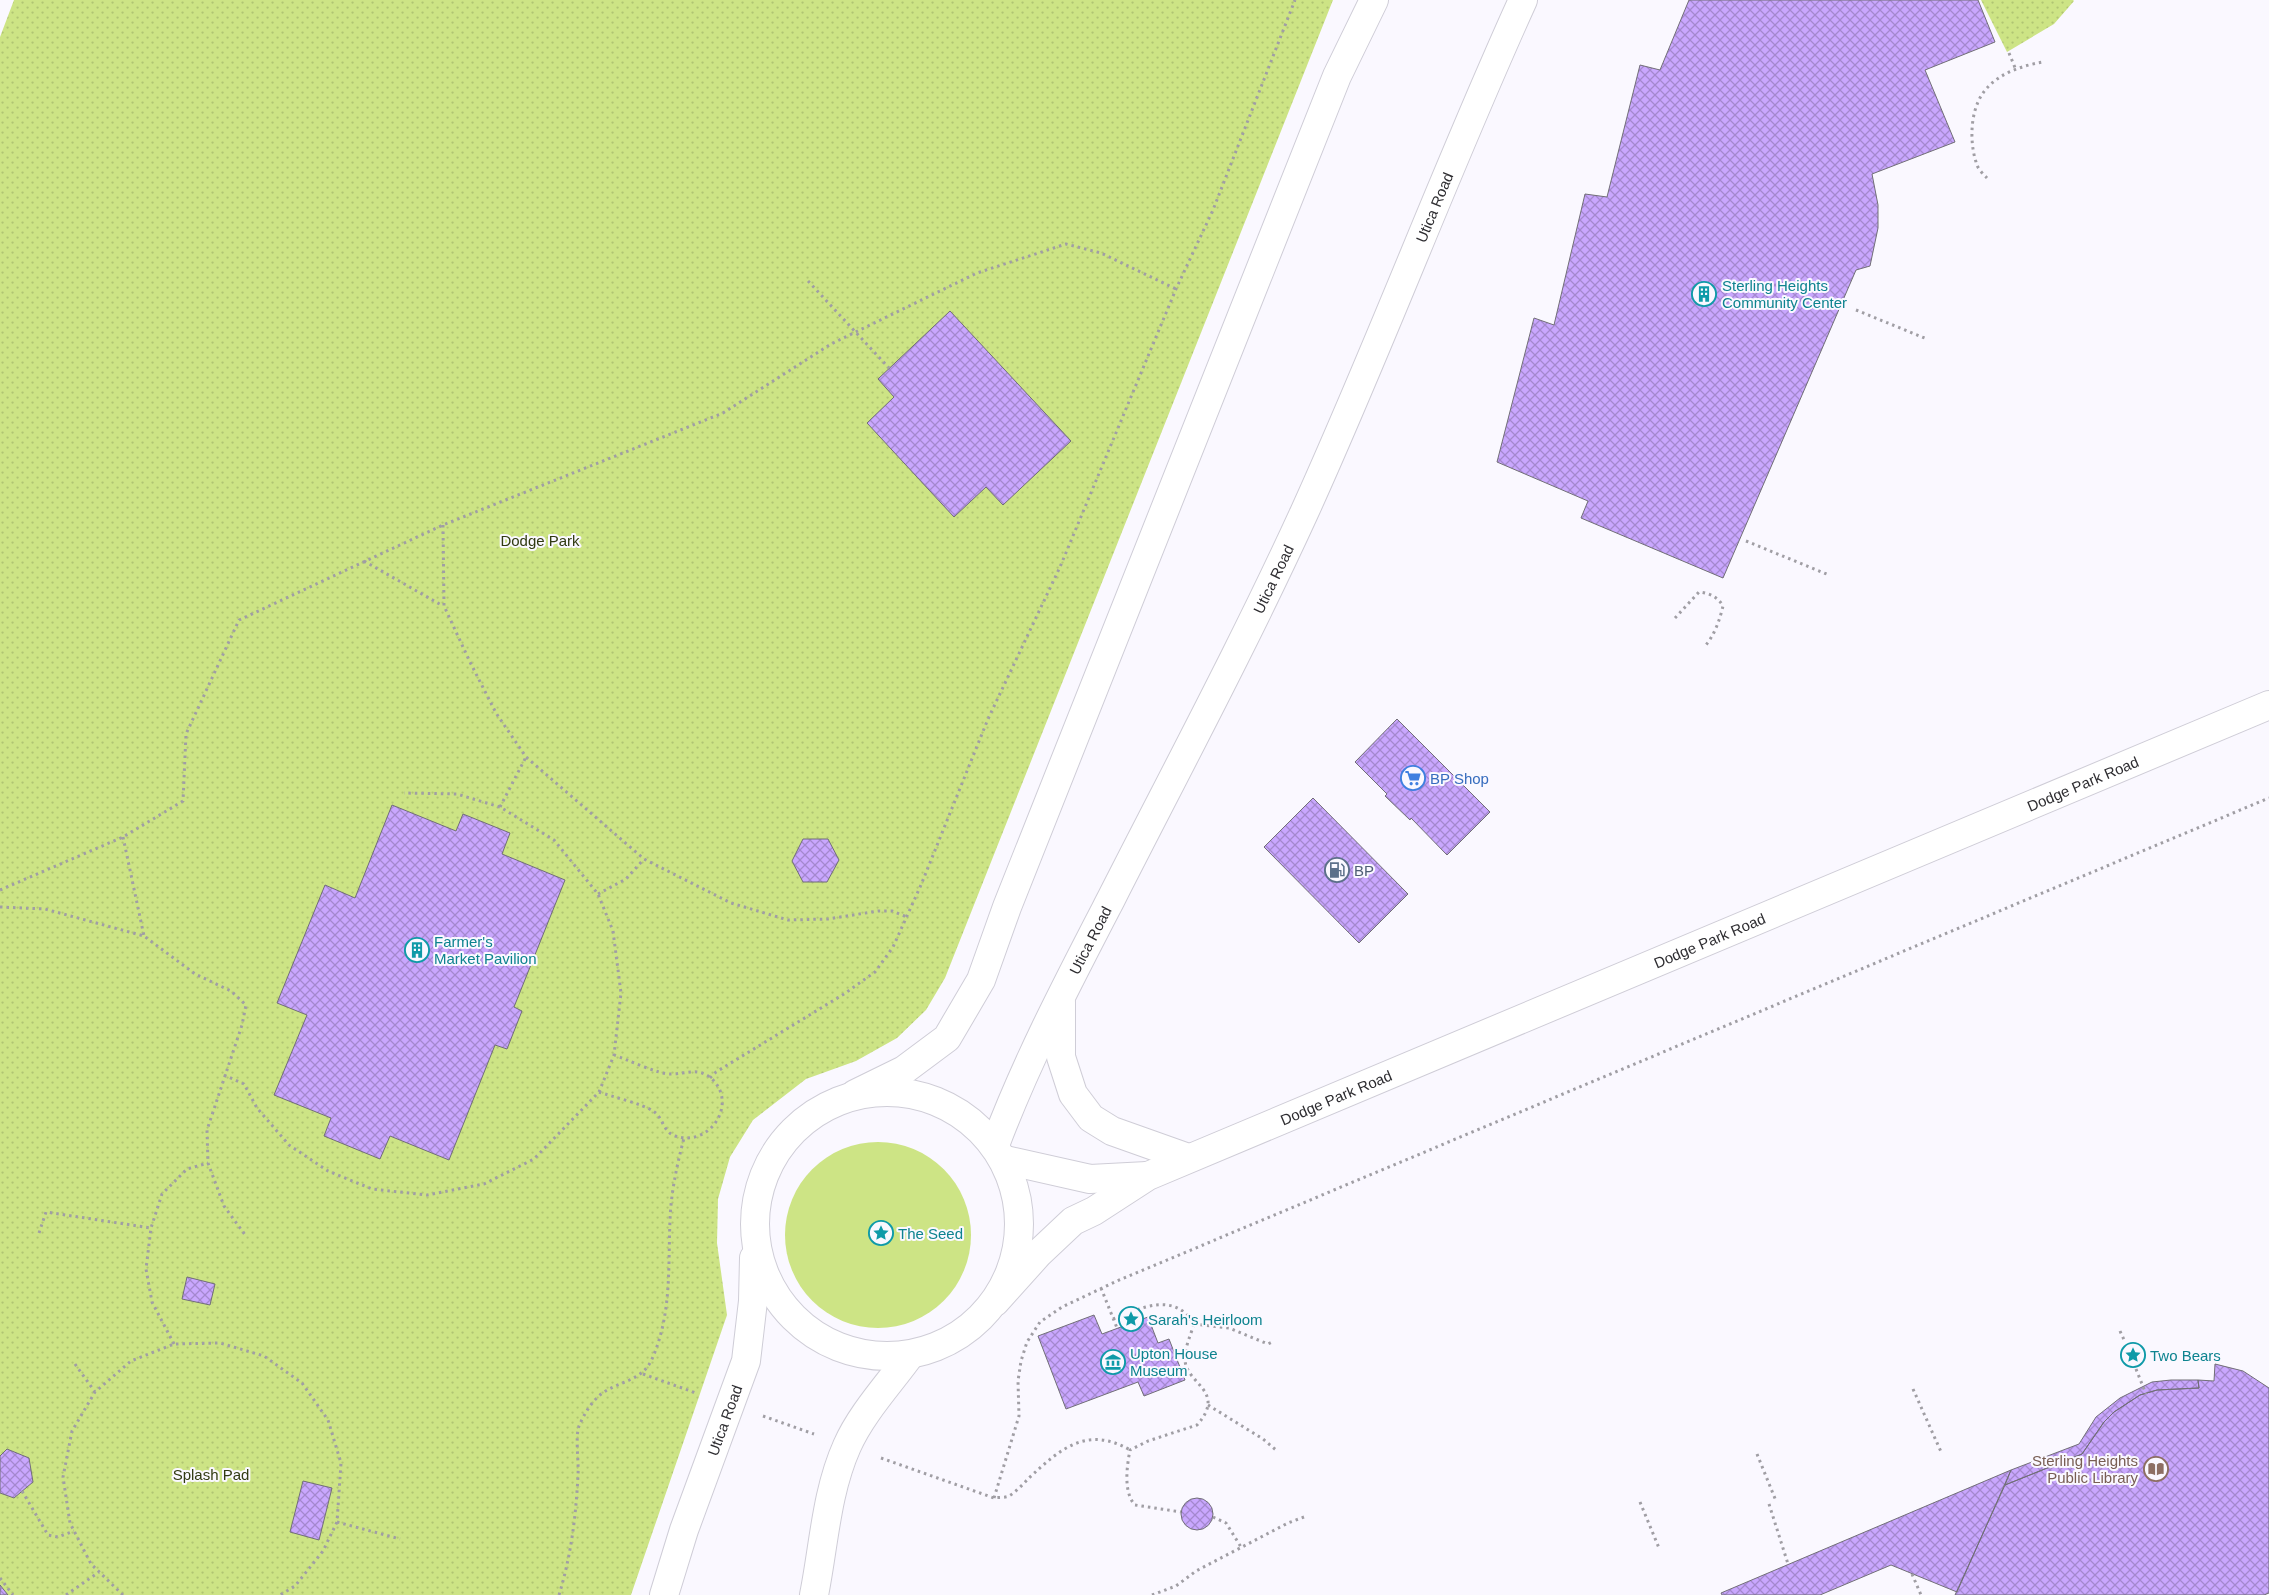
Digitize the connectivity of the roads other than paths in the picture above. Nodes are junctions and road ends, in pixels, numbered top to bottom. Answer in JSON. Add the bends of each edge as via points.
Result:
{"nodes":[{"id":1,"x":1374,"y":0,"type":"edge"},
{"id":2,"x":1510,"y":0,"type":"edge"},
{"id":3,"x":1523,"y":0,"type":"edge"},
{"id":4,"x":1475,"y":105,"type":"junction"},
{"id":5,"x":2269,"y":704,"type":"edge"},
{"id":6,"x":1061,"y":995,"type":"junction"},
{"id":7,"x":855,"y":1094,"type":"junction"},
{"id":8,"x":1000,"y":1152,"type":"junction"},
{"id":9,"x":1188,"y":1158,"type":"junction"},
{"id":10,"x":1148,"y":1176,"type":"junction"},
{"id":11,"x":754,"y":1239,"type":"junction"},
{"id":12,"x":995,"y":1302,"type":"junction"},
{"id":13,"x":910,"y":1355,"type":"junction"},
{"id":14,"x":664,"y":1595,"type":"edge"},
{"id":15,"x":814,"y":1595,"type":"edge"}],
"edges":[{"from":1,"to":7,"type":"street","via":[[1337,76],[1010,898],[981,980],[947,1038],[904,1070]]},
{"from":2,"to":4,"type":"street"},
{"from":3,"to":4,"type":"street","name":"Utica Road"},
{"from":4,"to":6,"type":"street","name":"Utica Road","via":[[1304,514]]},
{"from":5,"to":9,"type":"street","name":"Dodge Park Road"},
{"from":6,"to":8,"type":"street","name":"Utica Road","via":[[1015,1091]]},
{"from":6,"to":9,"type":"street","via":[[1061,1056],[1073,1094],[1091,1118],[1112,1131]]},
{"from":7,"to":8,"type":"street","via":[[894,1091],[931,1098],[965,1116]]},
{"from":7,"to":11,"type":"street","name":"Utica Road","via":[[820,1108],[790,1132],[768,1164],[756,1200]]},
{"from":8,"to":10,"type":"street","name":"Dodge Park Road","via":[[1090,1179]]},
{"from":8,"to":12,"type":"street","via":[[1018,1203],[1019,1238],[1011,1271]]},
{"from":9,"to":10,"type":"street","name":"Dodge Park Road"},
{"from":10,"to":12,"type":"street","name":"Dodge Park Road","via":[[1073,1221]]},
{"from":11,"to":13,"type":"street","via":[[764,1276],[788,1314],[824,1341],[865,1355]]},
{"from":11,"to":14,"type":"street","name":"Utica Road","via":[[753,1301],[746,1361],[684,1530]]},
{"from":12,"to":13,"type":"street","via":[[971,1327],[950,1341]]},
{"from":13,"to":15,"type":"street","via":[[847,1446],[825,1522]]}]}
